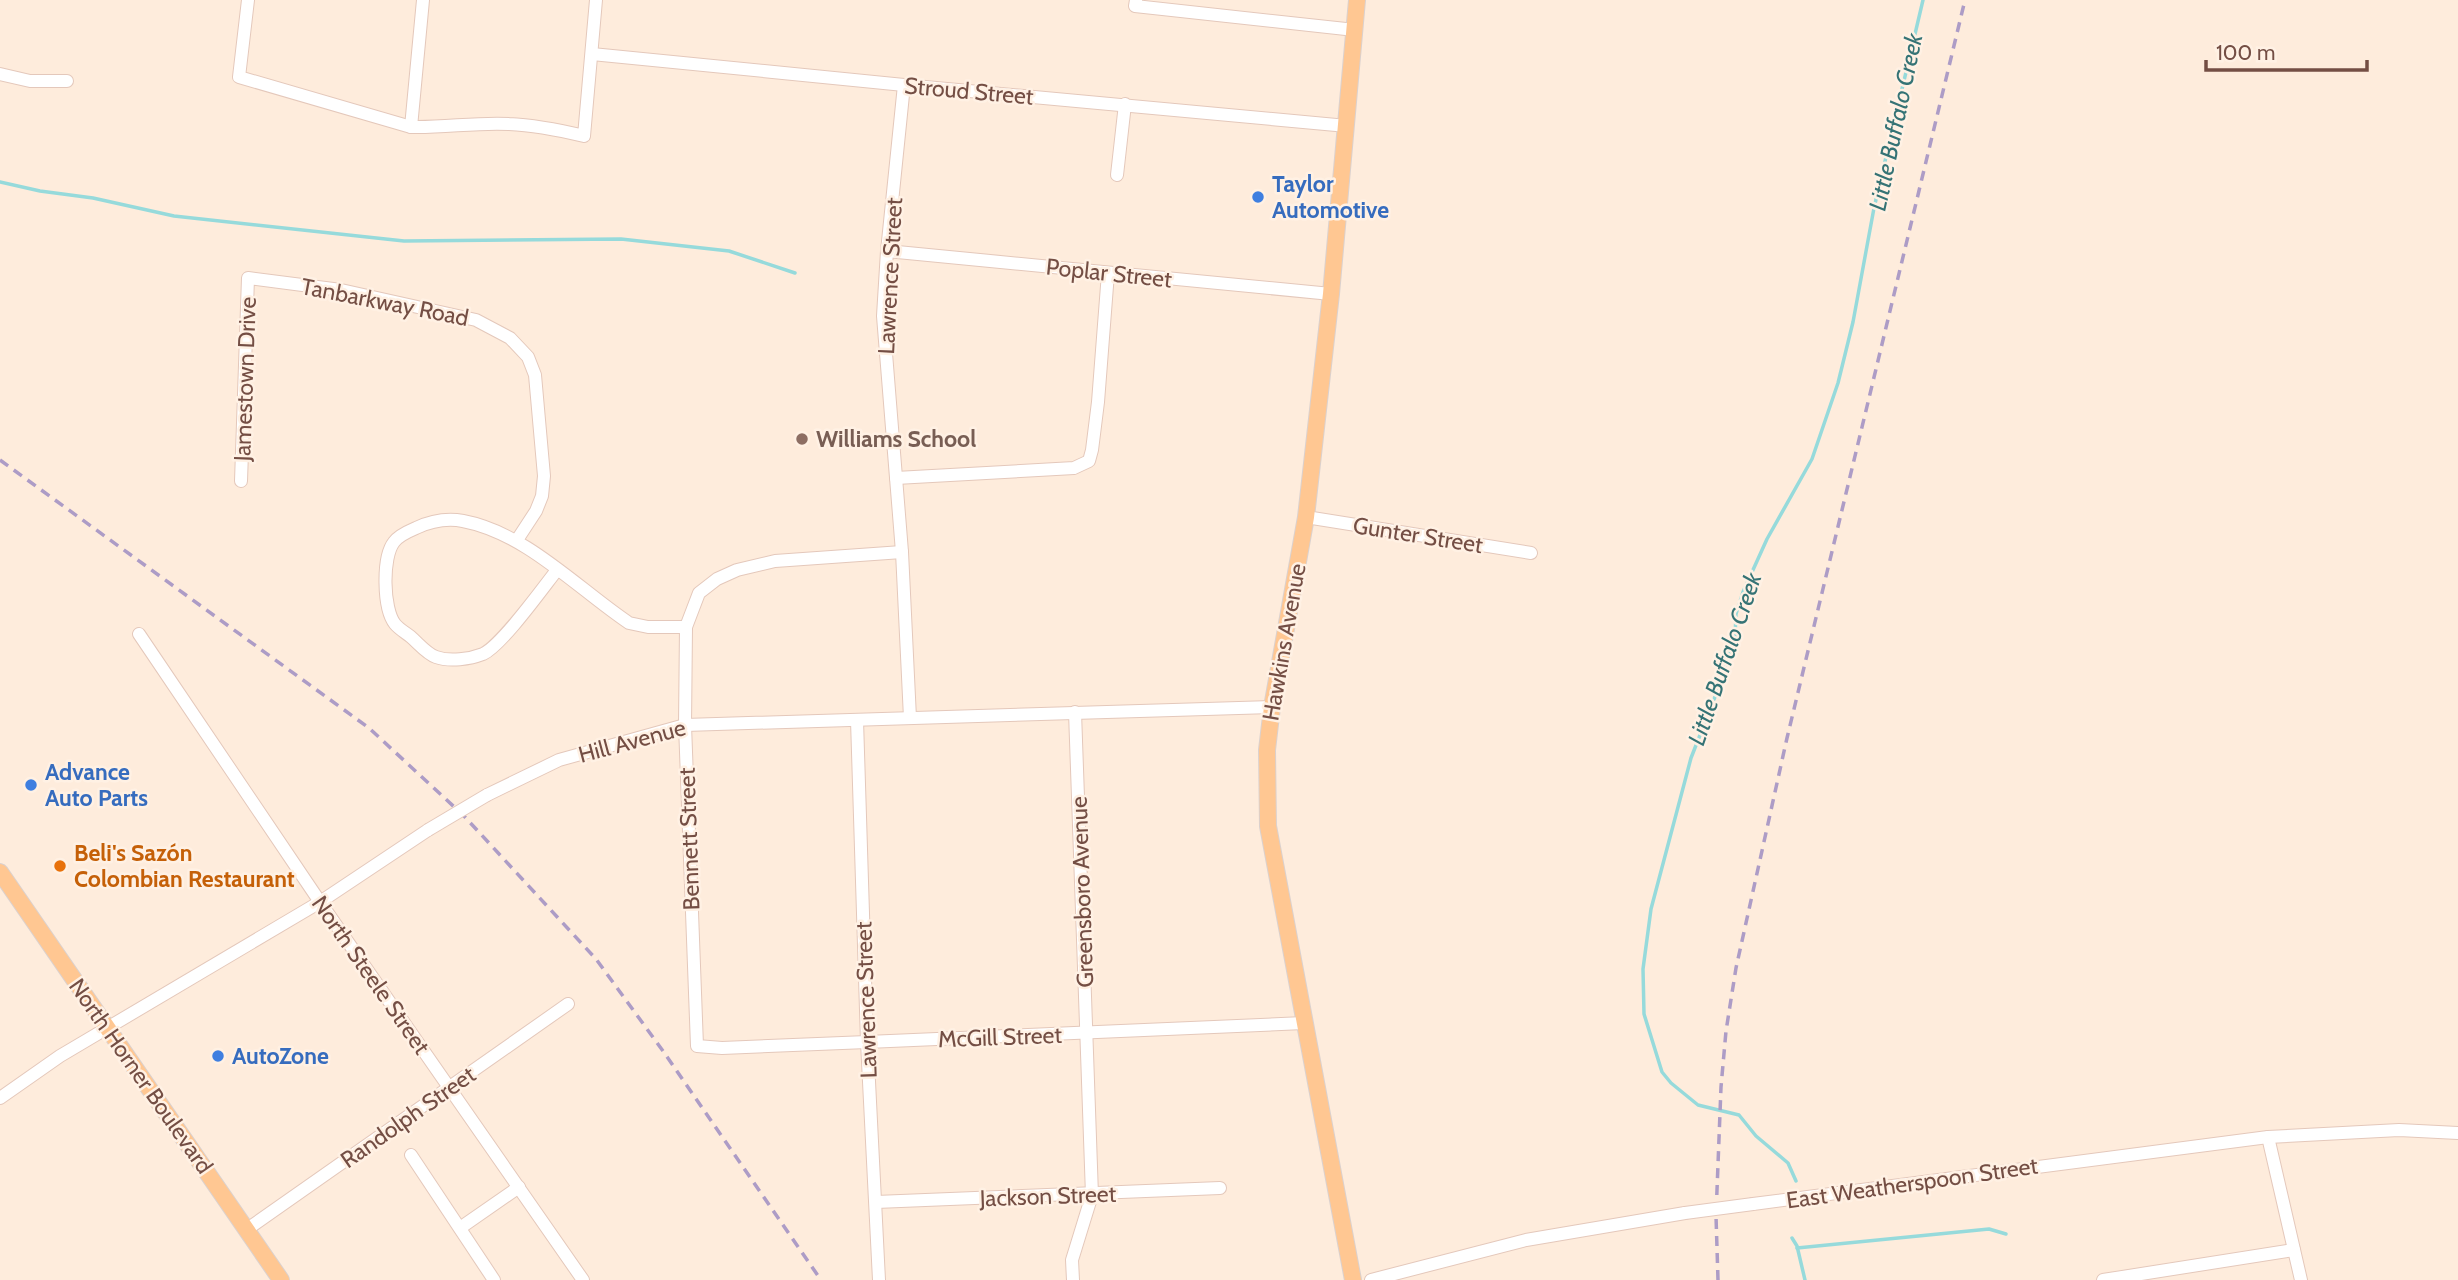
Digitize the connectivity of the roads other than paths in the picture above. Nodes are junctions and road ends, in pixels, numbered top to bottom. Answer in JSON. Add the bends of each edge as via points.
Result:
{"nodes":[{"id":1,"x":248,"y":0,"type":"edge"},
{"id":2,"x":423,"y":0,"type":"edge"},
{"id":3,"x":596,"y":0,"type":"edge"},
{"id":4,"x":1136,"y":0,"type":"edge"},
{"id":5,"x":1357,"y":0,"type":"edge"},
{"id":6,"x":1355,"y":30,"type":"junction"},
{"id":7,"x":592,"y":54,"type":"junction"},
{"id":8,"x":0,"y":74,"type":"edge"},
{"id":9,"x":66,"y":81,"type":"dead end"},
{"id":10,"x":904,"y":85,"type":"junction"},
{"id":11,"x":1125,"y":104,"type":"junction"},
{"id":12,"x":1347,"y":126,"type":"junction"},
{"id":13,"x":411,"y":127,"type":"junction"},
{"id":14,"x":1117,"y":175,"type":"dead end"},
{"id":15,"x":887,"y":251,"type":"junction"},
{"id":16,"x":1108,"y":273,"type":"junction"},
{"id":17,"x":248,"y":278,"type":"joint"},
{"id":18,"x":1331,"y":294,"type":"junction"},
{"id":19,"x":896,"y":478,"type":"junction"},
{"id":20,"x":241,"y":481,"type":"dead end"},
{"id":21,"x":1306,"y":517,"type":"junction"},
{"id":22,"x":517,"y":540,"type":"junction"},
{"id":23,"x":902,"y":552,"type":"junction"},
{"id":24,"x":1531,"y":553,"type":"dead end"},
{"id":25,"x":557,"y":570,"type":"junction"},
{"id":26,"x":686,"y":627,"type":"junction"},
{"id":27,"x":138,"y":634,"type":"dead end"},
{"id":28,"x":1272,"y":707,"type":"junction"},
{"id":29,"x":1075,"y":712,"type":"junction"},
{"id":30,"x":910,"y":718,"type":"junction"},
{"id":31,"x":857,"y":720,"type":"junction"},
{"id":32,"x":685,"y":725,"type":"junction"},
{"id":33,"x":0,"y":872,"type":"edge"},
{"id":34,"x":320,"y":902,"type":"junction"},
{"id":35,"x":568,"y":1004,"type":"dead end"},
{"id":36,"x":1304,"y":1023,"type":"junction"},
{"id":37,"x":107,"y":1028,"type":"junction"},
{"id":38,"x":1088,"y":1033,"type":"junction"},
{"id":39,"x":867,"y":1042,"type":"junction"},
{"id":40,"x":696,"y":1046,"type":"joint"},
{"id":41,"x":450,"y":1089,"type":"junction"},
{"id":42,"x":0,"y":1098,"type":"edge"},
{"id":43,"x":2458,"y":1133,"type":"edge"},
{"id":44,"x":2268,"y":1137,"type":"junction"},
{"id":45,"x":411,"y":1155,"type":"dead end"},
{"id":46,"x":519,"y":1188,"type":"junction"},
{"id":47,"x":1220,"y":1188,"type":"dead end"},
{"id":48,"x":1092,"y":1195,"type":"junction"},
{"id":49,"x":876,"y":1202,"type":"junction"},
{"id":50,"x":460,"y":1228,"type":"junction"},
{"id":51,"x":246,"y":1230,"type":"junction"},
{"id":52,"x":2294,"y":1250,"type":"junction"},
{"id":53,"x":274,"y":1278,"type":"edge"},
{"id":54,"x":494,"y":1280,"type":"edge"},
{"id":55,"x":583,"y":1280,"type":"edge"},
{"id":56,"x":879,"y":1280,"type":"edge"},
{"id":57,"x":1073,"y":1280,"type":"edge"},
{"id":58,"x":1353,"y":1280,"type":"edge"},
{"id":59,"x":1371,"y":1280,"type":"edge"},
{"id":60,"x":2103,"y":1280,"type":"edge"},
{"id":61,"x":2301,"y":1280,"type":"edge"}],
"edges":[{"from":1,"to":13,"type":"street","via":[[239,77]]},
{"from":2,"to":13,"type":"street"},
{"from":3,"to":7,"type":"street"},
{"from":4,"to":6,"type":"street","via":[[1135,6]]},
{"from":5,"to":6,"type":"main road","name":"Hawkins Avenue"},
{"from":6,"to":12,"type":"main road","name":"Hawkins Avenue"},
{"from":7,"to":10,"type":"street","name":"Stroud Street"},
{"from":7,"to":13,"type":"street","via":[[584,136],[507,124]]},
{"from":8,"to":9,"type":"street","via":[[30,81]]},
{"from":10,"to":11,"type":"street","name":"Stroud Street"},
{"from":10,"to":15,"type":"street","name":"Lawrence Street"},
{"from":11,"to":12,"type":"street","name":"Stroud Street"},
{"from":11,"to":14,"type":"street"},
{"from":12,"to":18,"type":"main road","name":"Hawkins Avenue"},
{"from":15,"to":16,"type":"street","name":"Poplar Street"},
{"from":15,"to":19,"type":"street","name":"Lawrence Street","via":[[883,328]]},
{"from":16,"to":18,"type":"street","name":"Poplar Street"},
{"from":16,"to":19,"type":"street","via":[[1093,450],[1086,463],[1074,468]]},
{"from":17,"to":20,"type":"street","name":"Jamestown Drive"},
{"from":17,"to":22,"type":"street","name":"Tanbarkway Road","via":[[341,290],[476,320],[510,338],[528,357],[534,375],[544,476],[542,496]]},
{"from":18,"to":21,"type":"main road","name":"Hawkins Avenue"},
{"from":19,"to":23,"type":"street","name":"Lawrence Street"},
{"from":21,"to":24,"type":"street","name":"Gunter Street"},
{"from":21,"to":28,"type":"main road","name":"Hawkins Avenue"},
{"from":22,"to":25,"type":"street"},
{"from":22,"to":25,"type":"street","via":[[460,520],[425,523],[405,533],[394,541],[386,563],[394,623],[438,658],[483,654],[494,647]]},
{"from":23,"to":26,"type":"street","name":"Bennett Street","via":[[775,561],[737,570],[699,593]]},
{"from":23,"to":30,"type":"street","name":"Lawrence Street"},
{"from":25,"to":26,"type":"street","via":[[629,623]]},
{"from":26,"to":32,"type":"street","name":"Bennett Street"},
{"from":27,"to":34,"type":"street","name":"North Steele Street"},
{"from":28,"to":29,"type":"street","name":"Hill Avenue"},
{"from":28,"to":36,"type":"main road","name":"Hawkins Avenue","via":[[1267,750],[1268,826]]},
{"from":29,"to":30,"type":"street","name":"Hill Avenue"},
{"from":29,"to":38,"type":"street","name":"Greensboro Avenue"},
{"from":30,"to":31,"type":"street","name":"Hill Avenue"},
{"from":31,"to":32,"type":"street","name":"Hill Avenue"},
{"from":31,"to":39,"type":"street","name":"Lawrence Street"},
{"from":32,"to":34,"type":"street","name":"Hill Avenue","bridge":true,"via":[[559,760],[428,830]]},
{"from":32,"to":40,"type":"street","name":"Bennett Street"},
{"from":33,"to":37,"type":"main road","name":"North Horner Boulevard"},
{"from":34,"to":37,"type":"street","name":"Hill Avenue"},
{"from":34,"to":41,"type":"street","name":"North Steele Street"},
{"from":35,"to":41,"type":"street","name":"Randolph Street"},
{"from":36,"to":38,"type":"street","name":"McGill Street"},
{"from":36,"to":58,"type":"main road","name":"Hawkins Avenue"},
{"from":37,"to":42,"type":"street","name":"Hill Avenue"},
{"from":37,"to":51,"type":"main road","name":"North Horner Boulevard"},
{"from":38,"to":39,"type":"street","name":"McGill Street"},
{"from":38,"to":48,"type":"street","name":"Greensboro Avenue"},
{"from":39,"to":40,"type":"street","name":"McGill Street"},
{"from":39,"to":49,"type":"street","name":"Lawrence Street"},
{"from":41,"to":46,"type":"street","name":"North Steele Street"},
{"from":41,"to":51,"type":"street","name":"Randolph Street"},
{"from":43,"to":44,"type":"street","name":"East Weatherspoon Street","via":[[2399,1130]]},
{"from":44,"to":52,"type":"street"},
{"from":44,"to":59,"type":"street","name":"East Weatherspoon Street","bridge":true,"via":[[1685,1213],[1526,1240]]},
{"from":45,"to":50,"type":"street"},
{"from":46,"to":50,"type":"street"},
{"from":46,"to":55,"type":"street","name":"North Steele Street"},
{"from":47,"to":48,"type":"street","name":"Jackson Street"},
{"from":48,"to":49,"type":"street","name":"Jackson Street"},
{"from":48,"to":57,"type":"street","name":"Greensboro Avenue","via":[[1072,1260]]},
{"from":49,"to":56,"type":"street","name":"Lawrence Street"},
{"from":50,"to":54,"type":"street"},
{"from":51,"to":53,"type":"main road","name":"North Horner Boulevard"},
{"from":52,"to":60,"type":"street"},
{"from":52,"to":61,"type":"street"}]}
